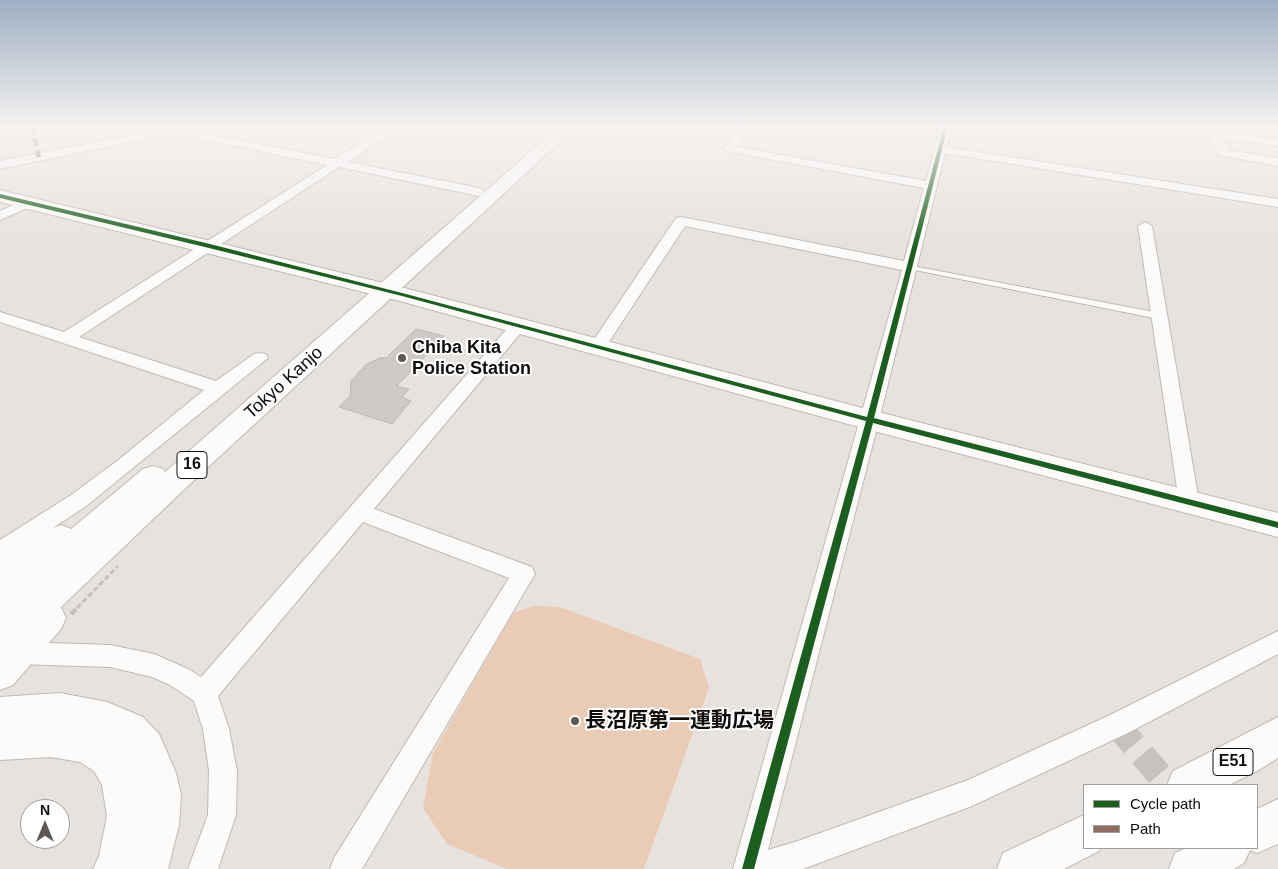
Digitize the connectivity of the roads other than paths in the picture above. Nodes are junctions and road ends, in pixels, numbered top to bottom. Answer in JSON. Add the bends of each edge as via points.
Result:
{"nodes":[{"id":1,"x":333,"y":167,"type":"edge"},
{"id":2,"x":355,"y":167,"type":"edge"},
{"id":3,"x":508,"y":167,"type":"edge"},
{"id":4,"x":521,"y":167,"type":"edge"},
{"id":5,"x":825,"y":167,"type":"edge"},
{"id":6,"x":936,"y":167,"type":"edge"},
{"id":7,"x":1048,"y":167,"type":"edge"},
{"id":8,"x":931,"y":186,"type":"junction"},
{"id":9,"x":479,"y":192,"type":"junction"},
{"id":10,"x":0,"y":196,"type":"edge"},
{"id":11,"x":27,"y":203,"type":"junction"},
{"id":12,"x":1278,"y":204,"type":"edge"},
{"id":13,"x":0,"y":216,"type":"edge"},
{"id":14,"x":1145,"y":226,"type":"dead end"},
{"id":15,"x":210,"y":246,"type":"junction"},
{"id":16,"x":910,"y":266,"type":"junction"},
{"id":17,"x":378,"y":289,"type":"junction"},
{"id":18,"x":0,"y":316,"type":"edge"},
{"id":19,"x":1159,"y":316,"type":"junction"},
{"id":20,"x":518,"y":326,"type":"junction"},
{"id":21,"x":67,"y":338,"type":"junction"},
{"id":22,"x":597,"y":347,"type":"junction"},
{"id":23,"x":260,"y":358,"type":"dead end"},
{"id":24,"x":218,"y":388,"type":"junction"},
{"id":25,"x":870,"y":420,"type":"junction"},
{"id":26,"x":171,"y":472,"type":"junction"},
{"id":27,"x":1189,"y":502,"type":"junction"},
{"id":28,"x":360,"y":512,"type":"junction"},
{"id":29,"x":1278,"y":525,"type":"edge"},
{"id":30,"x":0,"y":551,"type":"edge"},
{"id":31,"x":0,"y":574,"type":"edge"},
{"id":32,"x":0,"y":608,"type":"edge"},
{"id":33,"x":1278,"y":642,"type":"edge"},
{"id":34,"x":6,"y":656,"type":"edge"},
{"id":35,"x":204,"y":693,"type":"junction"},
{"id":36,"x":2,"y":724,"type":"edge"},
{"id":37,"x":1278,"y":736,"type":"edge"},
{"id":38,"x":1189,"y":784,"type":"edge"},
{"id":39,"x":1278,"y":820,"type":"edge"},
{"id":40,"x":1258,"y":831,"type":"edge"},
{"id":41,"x":1083,"y":837,"type":"edge"},
{"id":42,"x":1227,"y":849,"type":"edge"},
{"id":43,"x":115,"y":869,"type":"edge"},
{"id":44,"x":146,"y":869,"type":"edge"},
{"id":45,"x":203,"y":869,"type":"edge"},
{"id":46,"x":345,"y":869,"type":"edge"},
{"id":47,"x":748,"y":869,"type":"edge"},
{"id":48,"x":754,"y":869,"type":"edge"},
{"id":49,"x":1019,"y":869,"type":"edge"},
{"id":50,"x":1191,"y":869,"type":"edge"}],
"edges":[{"from":1,"to":15,"type":"street"},
{"from":2,"to":9,"type":"street"},
{"from":3,"to":9,"type":"main road","name":"Tokyo Kanjo","number":"16"},
{"from":4,"to":17,"type":"main road","name":"Tokyo Kanjo","number":"16"},
{"from":5,"to":8,"type":"street"},
{"from":6,"to":8,"type":"street"},
{"from":7,"to":12,"type":"street"},
{"from":8,"to":16,"type":"street"},
{"from":9,"to":17,"type":"main road","name":"Tokyo Kanjo","number":"16"},
{"from":10,"to":11,"type":"main road"},
{"from":11,"to":13,"type":"street"},
{"from":11,"to":15,"type":"main road"},
{"from":14,"to":19,"type":"street"},
{"from":15,"to":17,"type":"main road"},
{"from":15,"to":21,"type":"street"},
{"from":16,"to":19,"type":"lane"},
{"from":16,"to":22,"type":"street","via":[[681,220]]},
{"from":16,"to":25,"type":"street"},
{"from":17,"to":20,"type":"main road"},
{"from":17,"to":26,"type":"main road","name":"Tokyo Kanjo","number":"16"},
{"from":18,"to":21,"type":"street"},
{"from":19,"to":27,"type":"street"},
{"from":20,"to":22,"type":"main road"},
{"from":20,"to":28,"type":"street"},
{"from":21,"to":24,"type":"street"},
{"from":22,"to":25,"type":"main road"},
{"from":23,"to":24,"type":"street"},
{"from":24,"to":30,"type":"street","via":[[78,501]]},
{"from":25,"to":27,"type":"main road"},
{"from":25,"to":47,"type":"street"},
{"from":26,"to":31,"type":"main road"},
{"from":26,"to":32,"type":"main road","name":"Tokyo Kanjo","number":"16"},
{"from":26,"to":34,"type":"main road","via":[[128,536]]},
{"from":27,"to":29,"type":"main road"},
{"from":28,"to":35,"type":"street"},
{"from":28,"to":46,"type":"street","via":[[524,574]]},
{"from":33,"to":48,"type":"street","via":[[1117,725],[972,792]]},
{"from":34,"to":35,"type":"street","via":[[110,656],[154,666]]},
{"from":35,"to":45,"type":"street","via":[[216,729],[223,771],[222,815]]},
{"from":36,"to":43,"type":"main road","via":[[87,744],[108,757],[121,779],[128,816]]},
{"from":36,"to":44,"type":"main road","via":[[60,712],[107,721],[129,732],[145,748],[156,773],[160,795],[158,825]]},
{"from":37,"to":38,"type":"main road","number":"E51"},
{"from":39,"to":40,"type":"main road"},
{"from":41,"to":49,"type":"main road"},
{"from":42,"to":50,"type":"main road"}]}
